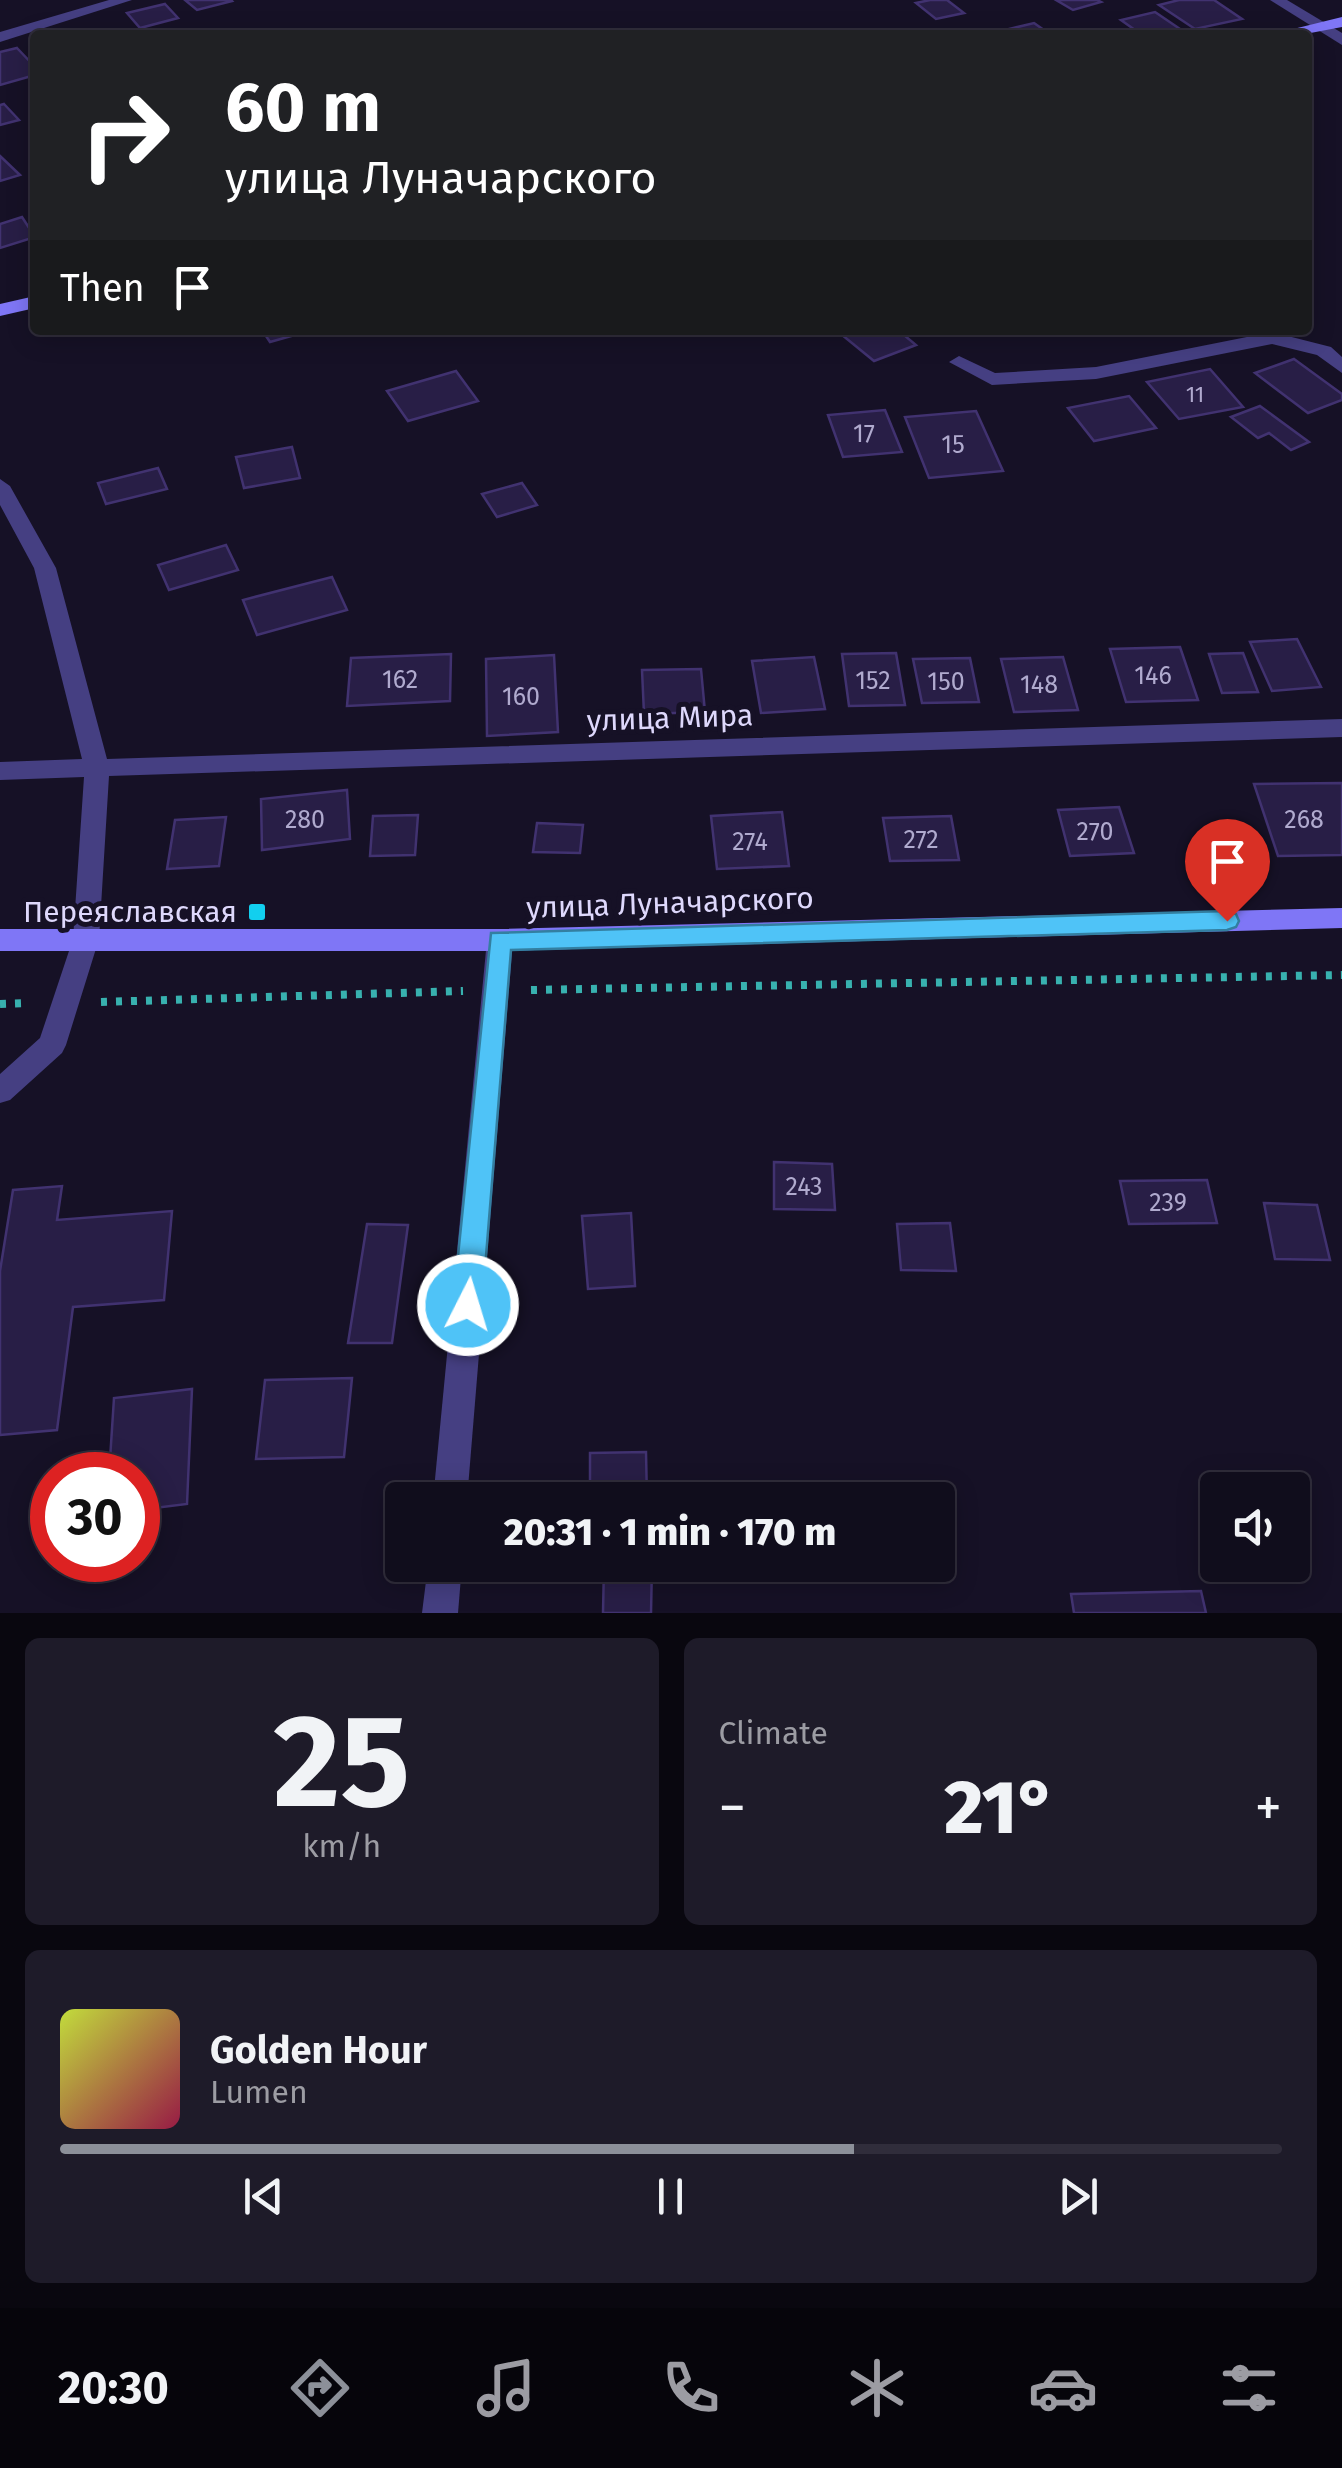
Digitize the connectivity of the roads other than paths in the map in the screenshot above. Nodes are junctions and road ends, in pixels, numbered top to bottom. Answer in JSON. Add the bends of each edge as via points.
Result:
{"nodes":[{"id":1,"x":124,"y":0,"type":"edge"},
{"id":2,"x":1277,"y":0,"type":"edge"},
{"id":3,"x":1342,"y":22,"type":"edge"},
{"id":4,"x":1320,"y":26,"type":"junction"},
{"id":5,"x":1301,"y":30,"type":"edge"},
{"id":6,"x":0,"y":37,"type":"edge"},
{"id":7,"x":1342,"y":40,"type":"edge"},
{"id":8,"x":30,"y":303,"type":"edge"},
{"id":9,"x":0,"y":310,"type":"edge"},
{"id":10,"x":959,"y":362,"type":"dead end"},
{"id":11,"x":1342,"y":366,"type":"edge"},
{"id":12,"x":0,"y":486,"type":"edge"},
{"id":13,"x":1342,"y":728,"type":"edge"},
{"id":14,"x":97,"y":769,"type":"junction"},
{"id":15,"x":0,"y":771,"type":"edge"},
{"id":16,"x":1342,"y":918,"type":"edge"},
{"id":17,"x":86,"y":939,"type":"junction"},
{"id":18,"x":0,"y":940,"type":"edge"},
{"id":19,"x":500,"y":940,"type":"junction"},
{"id":20,"x":0,"y":1090,"type":"edge"},
{"id":21,"x":452,"y":1482,"type":"edge"},
{"id":22,"x":443,"y":1582,"type":"edge"},
{"id":23,"x":440,"y":1613,"type":"edge"}],
"edges":[{"from":1,"to":6,"type":"street"},
{"from":2,"to":4,"type":"street"},
{"from":3,"to":4,"type":"main road"},
{"from":4,"to":5,"type":"main road"},
{"from":4,"to":7,"type":"street"},
{"from":8,"to":9,"type":"main road"},
{"from":10,"to":11,"type":"street","via":[[992,379],[1096,373],[1272,338],[1324,351]]},
{"from":12,"to":14,"type":"street","via":[[44,568]]},
{"from":13,"to":14,"type":"street","name":"улица Мира"},
{"from":14,"to":15,"type":"street","name":"улица Мира"},
{"from":14,"to":17,"type":"street"},
{"from":16,"to":19,"type":"main road","name":"улица Луначарского"},
{"from":17,"to":18,"type":"main road","name":"улица Луначарского"},
{"from":17,"to":19,"type":"main road","name":"улица Луначарского"},
{"from":17,"to":20,"type":"street","via":[[52,1045]]},
{"from":19,"to":21,"type":"street"},
{"from":22,"to":23,"type":"street"}]}
